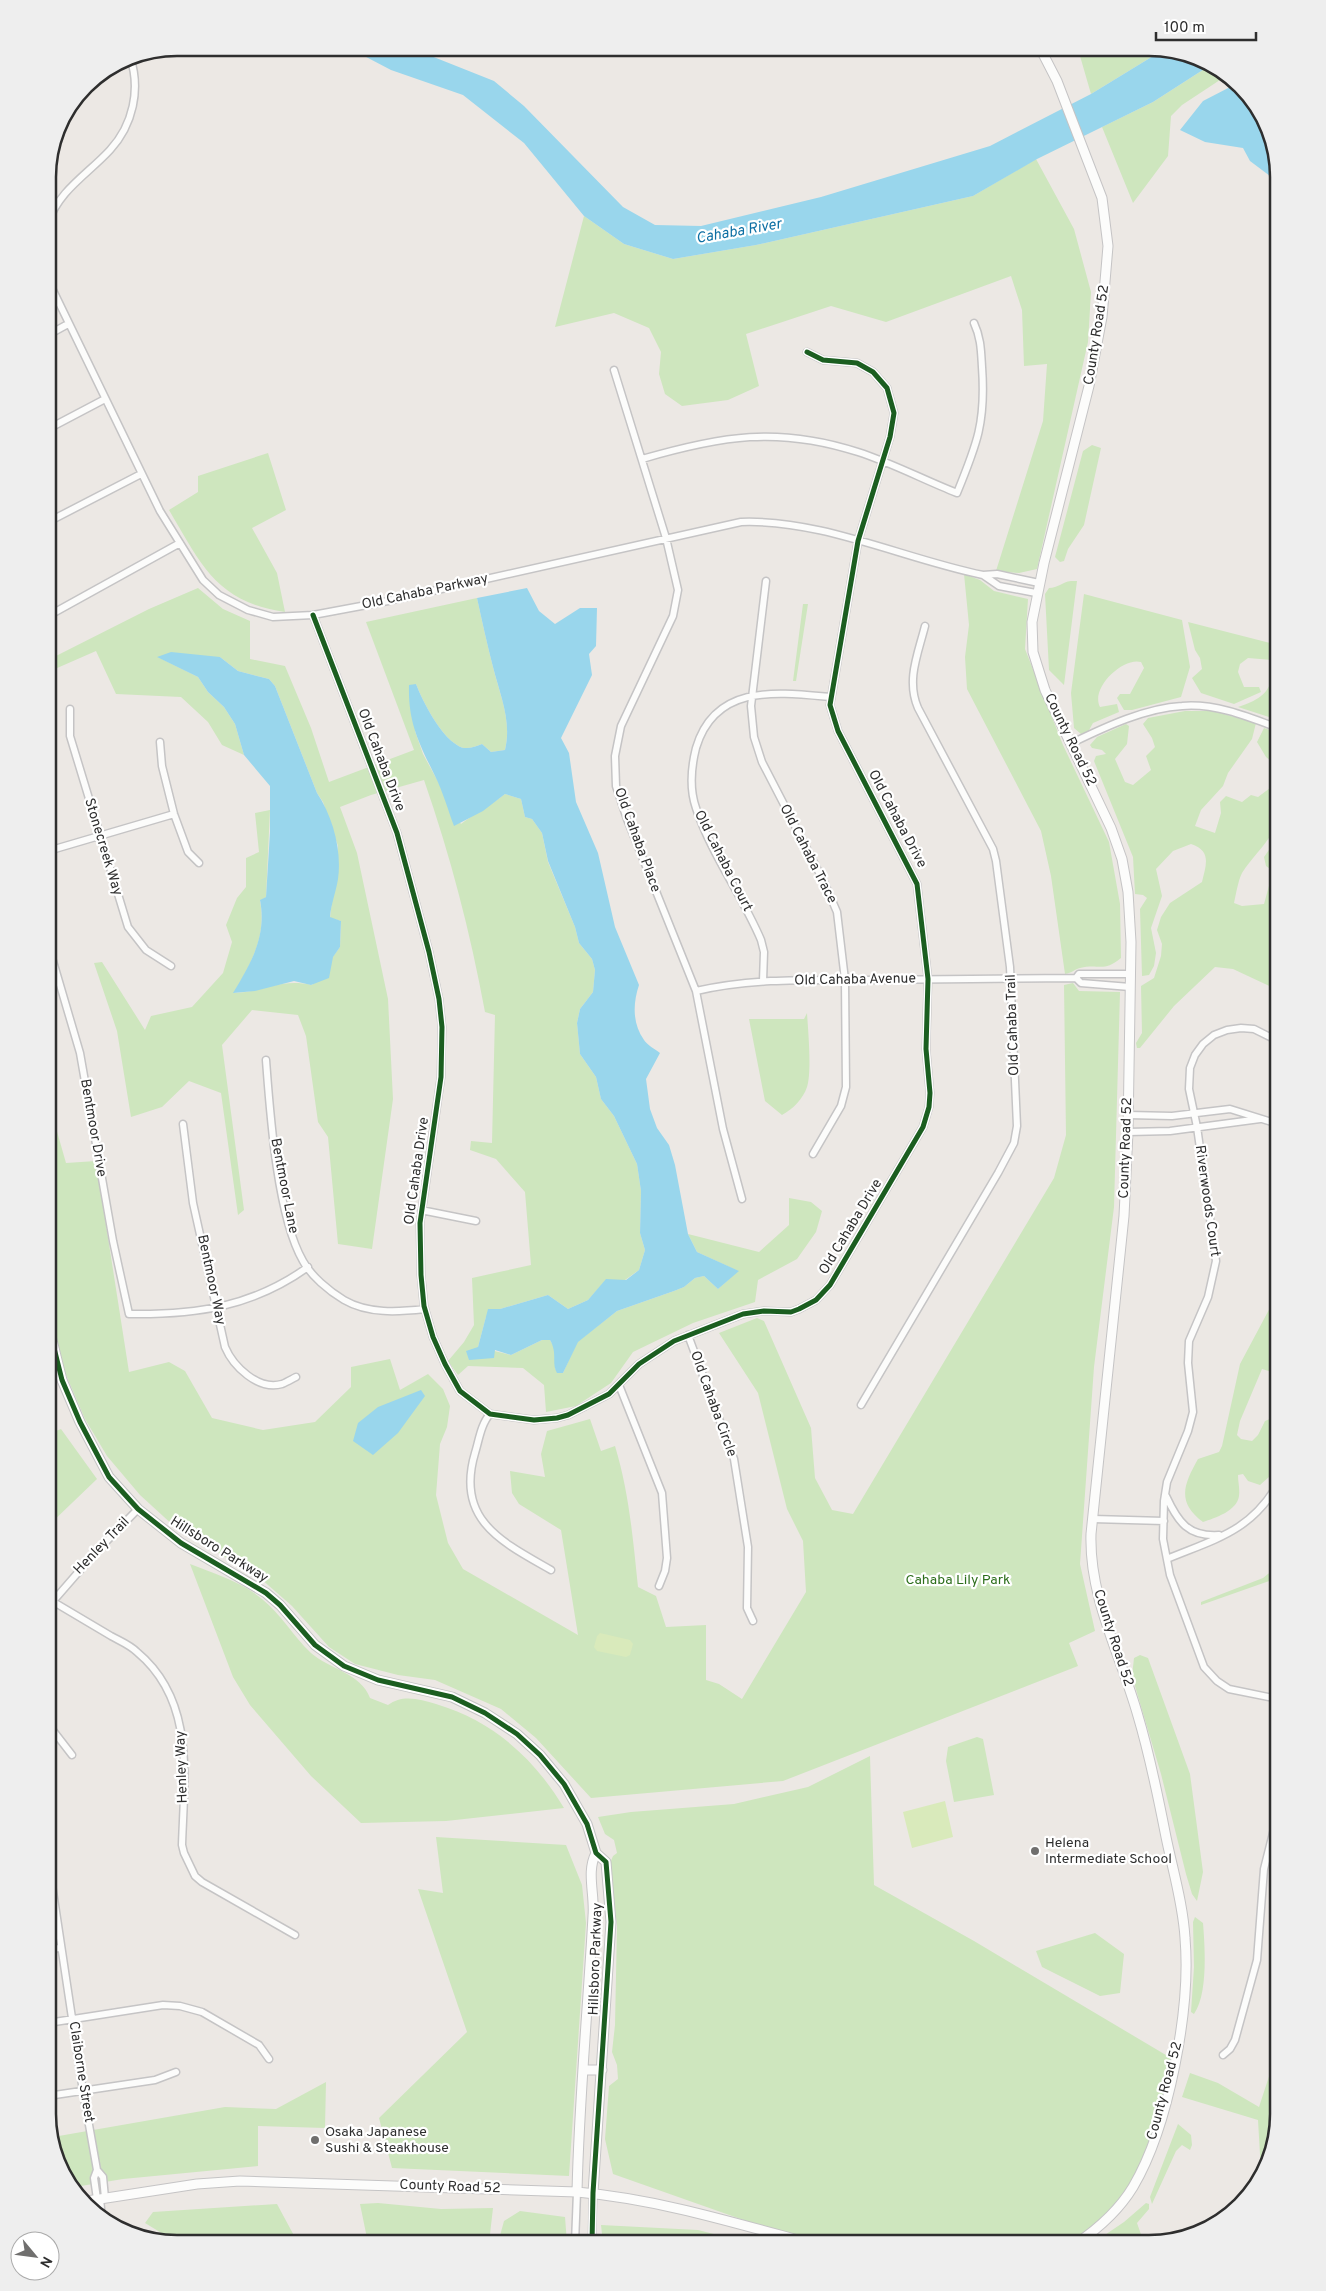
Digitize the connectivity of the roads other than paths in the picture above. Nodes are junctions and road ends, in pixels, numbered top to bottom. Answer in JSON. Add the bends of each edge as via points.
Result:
{"nodes":[{"id":1,"x":1045,"y":57,"type":"edge"},
{"id":2,"x":131,"y":65,"type":"edge"},
{"id":3,"x":57,"y":203,"type":"edge"},
{"id":4,"x":57,"y":300,"type":"edge"},
{"id":5,"x":974,"y":323,"type":"dead end"},
{"id":6,"x":68,"y":324,"type":"junction"},
{"id":7,"x":57,"y":330,"type":"edge"},
{"id":8,"x":807,"y":352,"type":"dead end"},
{"id":9,"x":614,"y":370,"type":"dead end"},
{"id":10,"x":105,"y":398,"type":"junction"},
{"id":11,"x":57,"y":424,"type":"edge"},
{"id":12,"x":642,"y":459,"type":"junction"},
{"id":13,"x":883,"y":462,"type":"junction"},
{"id":14,"x":141,"y":474,"type":"junction"},
{"id":15,"x":57,"y":517,"type":"edge"},
{"id":16,"x":666,"y":538,"type":"junction"},
{"id":17,"x":858,"y":541,"type":"junction"},
{"id":18,"x":180,"y":544,"type":"junction"},
{"id":19,"x":983,"y":575,"type":"junction"},
{"id":20,"x":766,"y":581,"type":"dead end"},
{"id":21,"x":1039,"y":583,"type":"junction"},
{"id":22,"x":1036,"y":593,"type":"junction"},
{"id":23,"x":57,"y":611,"type":"edge"},
{"id":24,"x":313,"y":615,"type":"junction"},
{"id":25,"x":925,"y":626,"type":"dead end"},
{"id":26,"x":752,"y":696,"type":"junction"},
{"id":27,"x":830,"y":697,"type":"junction"},
{"id":28,"x":70,"y":709,"type":"dead end"},
{"id":29,"x":1270,"y":725,"type":"edge"},
{"id":30,"x":160,"y":742,"type":"dead end"},
{"id":31,"x":1072,"y":746,"type":"junction"},
{"id":32,"x":174,"y":814,"type":"junction"},
{"id":33,"x":99,"y":836,"type":"junction"},
{"id":34,"x":57,"y":848,"type":"edge"},
{"id":35,"x":199,"y":863,"type":"dead end"},
{"id":36,"x":171,"y":966,"type":"dead end"},
{"id":37,"x":57,"y":973,"type":"edge"},
{"id":38,"x":1130,"y":974,"type":"junction"},
{"id":39,"x":1076,"y":978,"type":"junction"},
{"id":40,"x":928,"y":979,"type":"junction"},
{"id":41,"x":1011,"y":979,"type":"junction"},
{"id":42,"x":845,"y":980,"type":"junction"},
{"id":43,"x":764,"y":981,"type":"junction"},
{"id":44,"x":1130,"y":987,"type":"junction"},
{"id":45,"x":696,"y":991,"type":"junction"},
{"id":46,"x":1270,"y":1037,"type":"edge"},
{"id":47,"x":266,"y":1060,"type":"dead end"},
{"id":48,"x":1194,"y":1113,"type":"junction"},
{"id":49,"x":1128,"y":1115,"type":"junction"},
{"id":50,"x":1261,"y":1119,"type":"junction"},
{"id":51,"x":1270,"y":1122,"type":"edge"},
{"id":52,"x":183,"y":1124,"type":"dead end"},
{"id":53,"x":1197,"y":1127,"type":"junction"},
{"id":54,"x":1128,"y":1132,"type":"junction"},
{"id":55,"x":813,"y":1154,"type":"dead end"},
{"id":56,"x":742,"y":1199,"type":"dead end"},
{"id":57,"x":421,"y":1210,"type":"junction"},
{"id":58,"x":476,"y":1221,"type":"dead end"},
{"id":59,"x":308,"y":1267,"type":"junction"},
{"id":60,"x":217,"y":1309,"type":"junction"},
{"id":61,"x":425,"y":1310,"type":"junction"},
{"id":62,"x":688,"y":1335,"type":"junction"},
{"id":63,"x":56,"y":1358,"type":"edge"},
{"id":64,"x":296,"y":1377,"type":"dead end"},
{"id":65,"x":619,"y":1385,"type":"junction"},
{"id":66,"x":861,"y":1405,"type":"dead end"},
{"id":67,"x":490,"y":1414,"type":"junction"},
{"id":68,"x":1165,"y":1494,"type":"junction"},
{"id":69,"x":1270,"y":1496,"type":"edge"},
{"id":70,"x":138,"y":1509,"type":"junction"},
{"id":71,"x":1093,"y":1519,"type":"junction"},
{"id":72,"x":1164,"y":1521,"type":"junction"},
{"id":73,"x":1225,"y":1535,"type":"junction"},
{"id":74,"x":1167,"y":1559,"type":"junction"},
{"id":75,"x":551,"y":1570,"type":"dead end"},
{"id":76,"x":659,"y":1586,"type":"dead end"},
{"id":77,"x":56,"y":1597,"type":"edge"},
{"id":78,"x":56,"y":1607,"type":"edge"},
{"id":79,"x":753,"y":1621,"type":"dead end"},
{"id":80,"x":1270,"y":1697,"type":"edge"},
{"id":81,"x":56,"y":1735,"type":"edge"},
{"id":82,"x":72,"y":1755,"type":"dead end"},
{"id":83,"x":1270,"y":1846,"type":"edge"},
{"id":84,"x":596,"y":1852,"type":"junction"},
{"id":85,"x":56,"y":1917,"type":"edge"},
{"id":86,"x":295,"y":1935,"type":"dead end"},
{"id":87,"x":56,"y":1948,"type":"edge"},
{"id":88,"x":60,"y":1948,"type":"junction"},
{"id":89,"x":72,"y":2020,"type":"junction"},
{"id":90,"x":56,"y":2022,"type":"edge"},
{"id":91,"x":1223,"y":2055,"type":"dead end"},
{"id":92,"x":269,"y":2060,"type":"dead end"},
{"id":93,"x":583,"y":2070,"type":"junction"},
{"id":94,"x":602,"y":2070,"type":"junction"},
{"id":95,"x":176,"y":2072,"type":"dead end"},
{"id":96,"x":83,"y":2091,"type":"junction"},
{"id":97,"x":56,"y":2095,"type":"edge"},
{"id":98,"x":577,"y":2192,"type":"junction"},
{"id":99,"x":593,"y":2193,"type":"junction"},
{"id":100,"x":97,"y":2199,"type":"edge"},
{"id":101,"x":575,"y":2234,"type":"edge"},
{"id":102,"x":592,"y":2234,"type":"edge"},
{"id":103,"x":778,"y":2235,"type":"edge"},
{"id":104,"x":1089,"y":2235,"type":"edge"}],
"edges":[{"from":1,"to":21,"type":"main road","name":"County Road 52","via":[[1057,80],[1102,198],[1108,246],[1102,317],[1080,429]]},
{"from":2,"to":3,"type":"street","via":[[135,85],[130,120],[110,150]]},
{"from":4,"to":6,"type":"street","name":"Old Cahaba Parkway"},
{"from":5,"to":13,"type":"street","via":[[980,336],[984,398],[982,420],[976,447],[957,493]]},
{"from":6,"to":7,"type":"street"},
{"from":6,"to":10,"type":"street","name":"Old Cahaba Parkway"},
{"from":8,"to":13,"type":"street","name":"Old Cahaba Drive","via":[[824,360],[857,363],[873,372],[887,388],[894,413]]},
{"from":9,"to":12,"type":"street","name":"Old Cahaba Place"},
{"from":10,"to":11,"type":"street"},
{"from":10,"to":14,"type":"street","name":"Old Cahaba Parkway"},
{"from":12,"to":13,"type":"street","via":[[716,440],[762,436],[824,442]]},
{"from":12,"to":16,"type":"street","name":"Old Cahaba Place"},
{"from":13,"to":17,"type":"street","name":"Old Cahaba Drive"},
{"from":14,"to":15,"type":"street"},
{"from":14,"to":18,"type":"street","name":"Old Cahaba Parkway"},
{"from":16,"to":17,"type":"street","name":"Old Cahaba Parkway","via":[[741,522],[766,521],[785,522]]},
{"from":16,"to":24,"type":"street","name":"Old Cahaba Parkway"},
{"from":16,"to":45,"type":"street","name":"Old Cahaba Place","via":[[677,582],[676,608],[621,726],[615,773],[619,798]]},
{"from":17,"to":19,"type":"street","name":"Old Cahaba Parkway"},
{"from":17,"to":27,"type":"street","name":"Old Cahaba Drive"},
{"from":18,"to":23,"type":"street"},
{"from":18,"to":24,"type":"street","name":"Old Cahaba Parkway","via":[[203,580],[236,605],[273,617]]},
{"from":19,"to":21,"type":"street","name":"Old Cahaba Parkway","via":[[996,574]]},
{"from":19,"to":22,"type":"street","name":"Old Cahaba Parkway","via":[[999,586]]},
{"from":20,"to":26,"type":"street","name":"Old Cahaba Trace"},
{"from":21,"to":22,"type":"main road","name":"County Road 52"},
{"from":22,"to":31,"type":"main road","name":"County Road 52","via":[[1032,622],[1034,652],[1046,690]]},
{"from":24,"to":57,"type":"street","name":"Old Cahaba Drive","via":[[397,833],[439,998],[441,1078]]},
{"from":25,"to":41,"type":"street","name":"Old Cahaba Trail","via":[[912,693],[993,849],[1000,878]]},
{"from":26,"to":27,"type":"street","name":"Old Cahaba Court"},
{"from":26,"to":42,"type":"street","name":"Old Cahaba Trace","via":[[752,718],[762,762],[837,912]]},
{"from":26,"to":43,"type":"street","name":"Old Cahaba Court","via":[[732,701],[709,723],[699,739],[691,782],[700,819],[761,940]]},
{"from":27,"to":40,"type":"street","name":"Old Cahaba Drive","via":[[838,731],[917,884]]},
{"from":28,"to":33,"type":"street","name":"Stonecreek Way","via":[[70,736]]},
{"from":29,"to":31,"type":"street","via":[[1216,708],[1183,706],[1116,724]]},
{"from":30,"to":32,"type":"street","via":[[162,766]]},
{"from":31,"to":38,"type":"main road","name":"County Road 52","via":[[1122,859],[1128,892]]},
{"from":32,"to":33,"type":"street"},
{"from":32,"to":35,"type":"street","via":[[188,852]]},
{"from":33,"to":34,"type":"street"},
{"from":33,"to":36,"type":"street","name":"Stonecreek Way","via":[[128,927],[146,950]]},
{"from":37,"to":60,"type":"street","name":"Bentmoor Drive","via":[[80,1053],[113,1241],[130,1314]]},
{"from":38,"to":39,"type":"street","name":"Old Cahaba Avenue","via":[[1080,974]]},
{"from":38,"to":44,"type":"main road","name":"County Road 52"},
{"from":39,"to":41,"type":"street","name":"Old Cahaba Avenue"},
{"from":39,"to":44,"type":"street","name":"Old Cahaba Avenue","via":[[1081,983]]},
{"from":40,"to":41,"type":"street","name":"Old Cahaba Avenue"},
{"from":40,"to":42,"type":"street","name":"Old Cahaba Avenue"},
{"from":40,"to":62,"type":"street","name":"Old Cahaba Drive","via":[[926,1049],[930,1093],[927,1117],[830,1284],[816,1300],[791,1312],[744,1314]]},
{"from":41,"to":66,"type":"street","name":"Old Cahaba Trail","via":[[1017,1118],[1014,1142]]},
{"from":42,"to":43,"type":"street","name":"Old Cahaba Avenue"},
{"from":42,"to":55,"type":"street","name":"Old Cahaba Trace","via":[[846,1086],[841,1106]]},
{"from":43,"to":45,"type":"street","name":"Old Cahaba Avenue"},
{"from":44,"to":49,"type":"main road","name":"County Road 52"},
{"from":45,"to":56,"type":"street","name":"Old Cahaba Place","via":[[723,1129]]},
{"from":46,"to":48,"type":"street","name":"Riverwoods Court","via":[[1240,1028],[1220,1032],[1208,1039],[1198,1050],[1190,1068],[1189,1088]]},
{"from":47,"to":59,"type":"street","name":"Bentmoor Lane","via":[[282,1192],[290,1229]]},
{"from":48,"to":49,"type":"street"},
{"from":48,"to":50,"type":"street","via":[[1230,1109]]},
{"from":48,"to":53,"type":"street","name":"Riverwoods Court"},
{"from":49,"to":54,"type":"main road","name":"County Road 52"},
{"from":50,"to":51,"type":"street"},
{"from":50,"to":53,"type":"street"},
{"from":52,"to":60,"type":"street","name":"Bentmoor Way","via":[[194,1203]]},
{"from":53,"to":54,"type":"street"},
{"from":53,"to":68,"type":"street","name":"Riverwoods Court","via":[[1216,1261],[1210,1291],[1187,1351],[1192,1421],[1170,1473]]},
{"from":54,"to":71,"type":"main road","name":"County Road 52","via":[[1124,1216]]},
{"from":57,"to":58,"type":"street"},
{"from":57,"to":61,"type":"street","name":"Old Cahaba Drive","via":[[419,1241]]},
{"from":59,"to":60,"type":"street","via":[[287,1282]]},
{"from":59,"to":61,"type":"street","name":"Bentmoor Lane","via":[[344,1300],[366,1308],[394,1312]]},
{"from":60,"to":64,"type":"street","name":"Bentmoor Way","via":[[225,1347],[241,1371],[259,1382],[273,1384]]},
{"from":61,"to":67,"type":"street","name":"Old Cahaba Drive","via":[[438,1351],[460,1391]]},
{"from":62,"to":65,"type":"street","name":"Old Cahaba Drive","via":[[650,1355]]},
{"from":62,"to":79,"type":"street","name":"Old Cahaba Circle","via":[[734,1459],[748,1547],[747,1608]]},
{"from":63,"to":70,"type":"main road","name":"Hillsboro Parkway","via":[[80,1422],[110,1477]]},
{"from":65,"to":67,"type":"street","name":"Old Cahaba Drive","via":[[594,1403],[557,1418],[520,1420]]},
{"from":65,"to":76,"type":"street","via":[[662,1493],[668,1558]]},
{"from":67,"to":75,"type":"street","via":[[472,1463],[470,1489],[474,1504],[482,1521],[495,1536]]},
{"from":68,"to":72,"type":"street","name":"Riverwoods Court"},
{"from":68,"to":73,"type":"street","via":[[1173,1512],[1188,1529],[1206,1536]]},
{"from":69,"to":73,"type":"street","via":[[1260,1511]]},
{"from":70,"to":77,"type":"street","name":"Henley Trail"},
{"from":70,"to":84,"type":"main road","name":"Hillsboro Parkway","via":[[181,1543],[266,1593],[315,1645],[344,1666],[378,1680],[452,1697],[517,1734],[564,1784],[586,1824]]},
{"from":71,"to":72,"type":"street"},
{"from":71,"to":104,"type":"main road","name":"County Road 52","via":[[1093,1577],[1147,1746],[1181,1907],[1186,1962],[1176,2061],[1148,2155],[1119,2206]]},
{"from":72,"to":74,"type":"street","name":"Riverwoods Court"},
{"from":73,"to":74,"type":"street"},
{"from":74,"to":80,"type":"street","name":"Riverwoods Court","via":[[1198,1656],[1208,1672],[1236,1691]]},
{"from":78,"to":86,"type":"street","name":"Henley Way","via":[[137,1651],[170,1694],[182,1736],[182,1845],[195,1876]]},
{"from":81,"to":82,"type":"street"},
{"from":83,"to":91,"type":"street","via":[[1264,1870],[1257,1960],[1235,2040]]},
{"from":84,"to":93,"type":"main road","name":"Hillsboro Parkway","via":[[590,1864],[594,1912]]},
{"from":84,"to":94,"type":"main road","name":"Hillsboro Parkway","via":[[606,1862],[610,1922]]},
{"from":85,"to":88,"type":"street","name":"Claiborne Street"},
{"from":87,"to":88,"type":"street"},
{"from":88,"to":89,"type":"street","name":"Claiborne Street"},
{"from":89,"to":90,"type":"street"},
{"from":89,"to":92,"type":"street","via":[[163,2005],[188,2007],[259,2045]]},
{"from":89,"to":96,"type":"street","name":"Claiborne Street"},
{"from":93,"to":94,"type":"main road"},
{"from":93,"to":98,"type":"main road","name":"Hillsboro Parkway"},
{"from":94,"to":99,"type":"main road","name":"Hillsboro Parkway"},
{"from":95,"to":96,"type":"street","via":[[155,2080]]},
{"from":96,"to":97,"type":"street"},
{"from":96,"to":100,"type":"street","name":"Claiborne Street","via":[[97,2170],[103,2177]]},
{"from":98,"to":99,"type":"main road","name":"County Road 52"},
{"from":98,"to":100,"type":"main road","name":"County Road 52","via":[[240,2181]]},
{"from":98,"to":101,"type":"street","name":"Hillsboro Parkway"},
{"from":99,"to":102,"type":"street","name":"Hillsboro Parkway"},
{"from":99,"to":103,"type":"main road","name":"County Road 52","via":[[641,2200]]}]}
